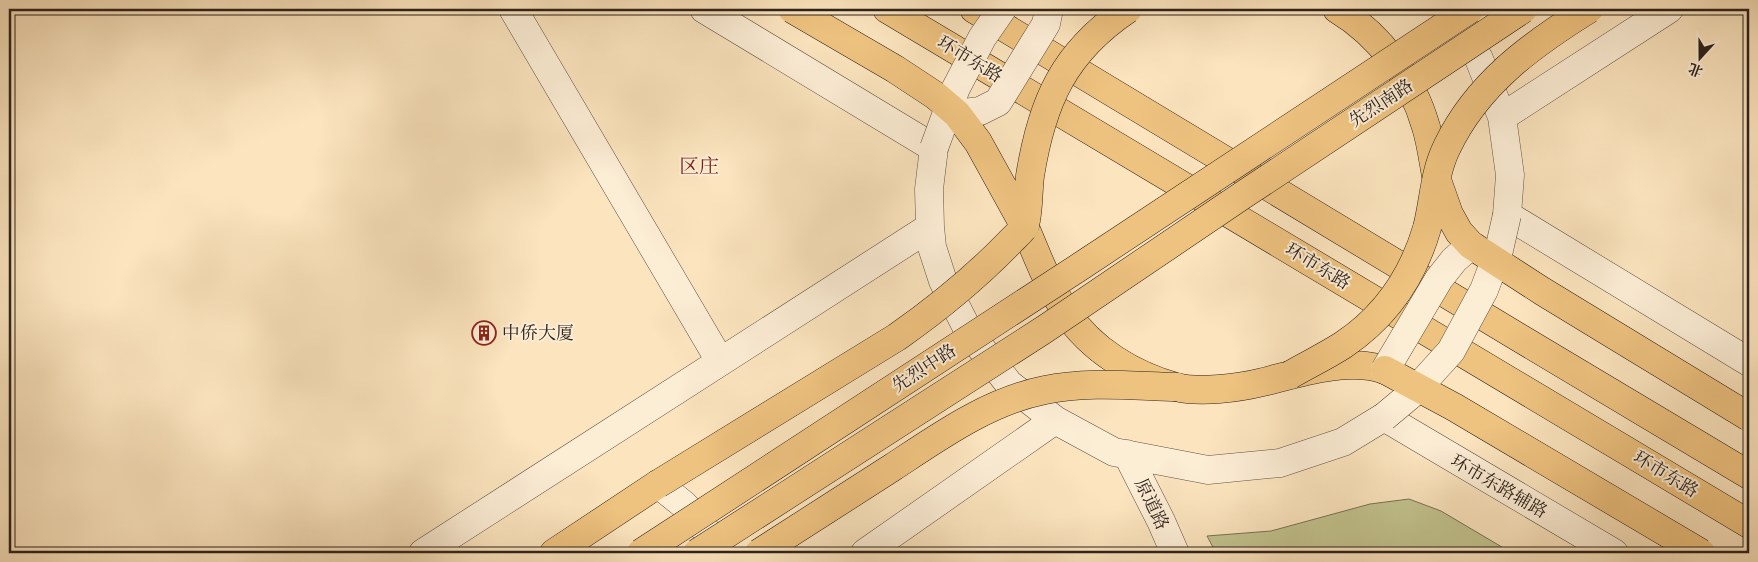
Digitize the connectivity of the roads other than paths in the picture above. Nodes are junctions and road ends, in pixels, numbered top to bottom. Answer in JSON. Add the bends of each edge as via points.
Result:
{"nodes":[{"id":1,"x":513,"y":9,"type":"edge"},
{"id":2,"x":704,"y":9,"type":"edge"},
{"id":3,"x":792,"y":9,"type":"edge"},
{"id":4,"x":887,"y":9,"type":"edge"},
{"id":5,"x":974,"y":9,"type":"edge"},
{"id":6,"x":1002,"y":9,"type":"edge"},
{"id":7,"x":1049,"y":9,"type":"edge"},
{"id":8,"x":1128,"y":9,"type":"edge"},
{"id":9,"x":1337,"y":9,"type":"edge"},
{"id":10,"x":1448,"y":9,"type":"edge"},
{"id":11,"x":1470,"y":9,"type":"edge"},
{"id":12,"x":1523,"y":9,"type":"edge"},
{"id":13,"x":1589,"y":9,"type":"edge"},
{"id":14,"x":1669,"y":9,"type":"edge"},
{"id":15,"x":957,"y":114,"type":"junction"},
{"id":16,"x":1502,"y":117,"type":"junction"},
{"id":17,"x":934,"y":148,"type":"junction"},
{"id":18,"x":1436,"y":176,"type":"junction"},
{"id":19,"x":1208,"y":182,"type":"joint"},
{"id":20,"x":1240,"y":197,"type":"joint"},
{"id":21,"x":1507,"y":215,"type":"junction"},
{"id":22,"x":930,"y":227,"type":"junction"},
{"id":23,"x":1024,"y":227,"type":"junction"},
{"id":24,"x":1472,"y":245,"type":"junction"},
{"id":25,"x":720,"y":361,"type":"junction"},
{"id":26,"x":1749,"y":362,"type":"edge"},
{"id":27,"x":1385,"y":370,"type":"junction"},
{"id":28,"x":1290,"y":375,"type":"junction"},
{"id":29,"x":1177,"y":387,"type":"junction"},
{"id":30,"x":1749,"y":417,"type":"edge"},
{"id":31,"x":1384,"y":418,"type":"junction"},
{"id":32,"x":1055,"y":420,"type":"junction"},
{"id":33,"x":1127,"y":454,"type":"junction"},
{"id":34,"x":1749,"y":475,"type":"edge"},
{"id":35,"x":658,"y":484,"type":"junction"},
{"id":36,"x":1749,"y":524,"type":"edge"},
{"id":37,"x":423,"y":553,"type":"edge"},
{"id":38,"x":554,"y":553,"type":"edge"},
{"id":39,"x":641,"y":553,"type":"edge"},
{"id":40,"x":697,"y":553,"type":"edge"},
{"id":41,"x":720,"y":553,"type":"edge"},
{"id":42,"x":759,"y":553,"type":"edge"},
{"id":43,"x":865,"y":553,"type":"edge"},
{"id":44,"x":1175,"y":553,"type":"edge"},
{"id":45,"x":1614,"y":553,"type":"edge"},
{"id":46,"x":1701,"y":553,"type":"edge"}],
"edges":[{"from":1,"to":25,"type":"street"},
{"from":2,"to":17,"type":"street"},
{"from":3,"to":15,"type":"main road","bridge":true,"via":[[936,96]]},
{"from":4,"to":36,"type":"main road","name":"环市东路"},
{"from":5,"to":34,"type":"main road"},
{"from":6,"to":17,"type":"street","bridge":true,"via":[[982,38],[956,88]]},
{"from":7,"to":15,"type":"street","bridge":true,"via":[[1046,24],[998,102],[980,111]]},
{"from":8,"to":23,"type":"main road","bridge":true,"via":[[1091,37],[1060,78],[1049,101],[1035,147]]},
{"from":9,"to":18,"type":"main road","bridge":true,"via":[[1380,44],[1408,82],[1426,126]]},
{"from":10,"to":16,"type":"street","bridge":true,"via":[[1479,60]]},
{"from":11,"to":19,"type":"main road","name":"先烈南路","bridge":true},
{"from":12,"to":20,"type":"main road","name":"先烈南路","bridge":true},
{"from":13,"to":18,"type":"main road","bridge":true,"via":[[1501,72],[1461,121]]},
{"from":14,"to":16,"type":"street"},
{"from":15,"to":23,"type":"main road","bridge":true,"via":[[978,142]]},
{"from":16,"to":21,"type":"street","via":[[1510,175]]},
{"from":17,"to":22,"type":"street"},
{"from":18,"to":24,"type":"main road","bridge":true,"via":[[1449,214],[1459,232]]},
{"from":18,"to":28,"type":"main road","bridge":true,"via":[[1421,247],[1397,293],[1359,333]]},
{"from":19,"to":39,"type":"main road","name":"先烈中路","bridge":true},
{"from":20,"to":40,"type":"main road","name":"先烈中路","bridge":true,"via":[[1045,329]]},
{"from":21,"to":26,"type":"street"},
{"from":21,"to":31,"type":"street","bridge":true,"via":[[1499,250],[1484,290],[1450,351],[1414,392]]},
{"from":22,"to":25,"type":"street"},
{"from":22,"to":32,"type":"street","bridge":true,"via":[[932,247],[943,281],[970,334],[1009,384]]},
{"from":23,"to":29,"type":"main road","bridge":true,"via":[[1046,280],[1067,314],[1092,343],[1125,367]]},
{"from":23,"to":35,"type":"main road","bridge":true,"via":[[993,260],[931,313],[897,337]]},
{"from":24,"to":27,"type":"street","bridge":true,"via":[[1439,279]]},
{"from":24,"to":30,"type":"main road","bridge":true},
{"from":25,"to":37,"type":"street"},
{"from":27,"to":28,"type":"main road","bridge":true,"via":[[1375,366],[1344,365]]},
{"from":27,"to":46,"type":"main road","bridge":true,"via":[[1454,407]]},
{"from":28,"to":29,"type":"main road","via":[[1229,388]]},
{"from":29,"to":42,"type":"main road","bridge":true,"via":[[1084,386],[1045,390],[1007,401],[940,436]]},
{"from":31,"to":33,"type":"street","via":[[1343,442],[1280,463],[1208,470]]},
{"from":31,"to":45,"type":"street","name":"环市东路辅路"},
{"from":32,"to":33,"type":"street","via":[[1114,452]]},
{"from":32,"to":43,"type":"street"},
{"from":33,"to":44,"type":"street","name":"原道路"},
{"from":35,"to":38,"type":"main road"},
{"from":35,"to":41,"type":"street","bridge":true,"via":[[683,504]]}]}
